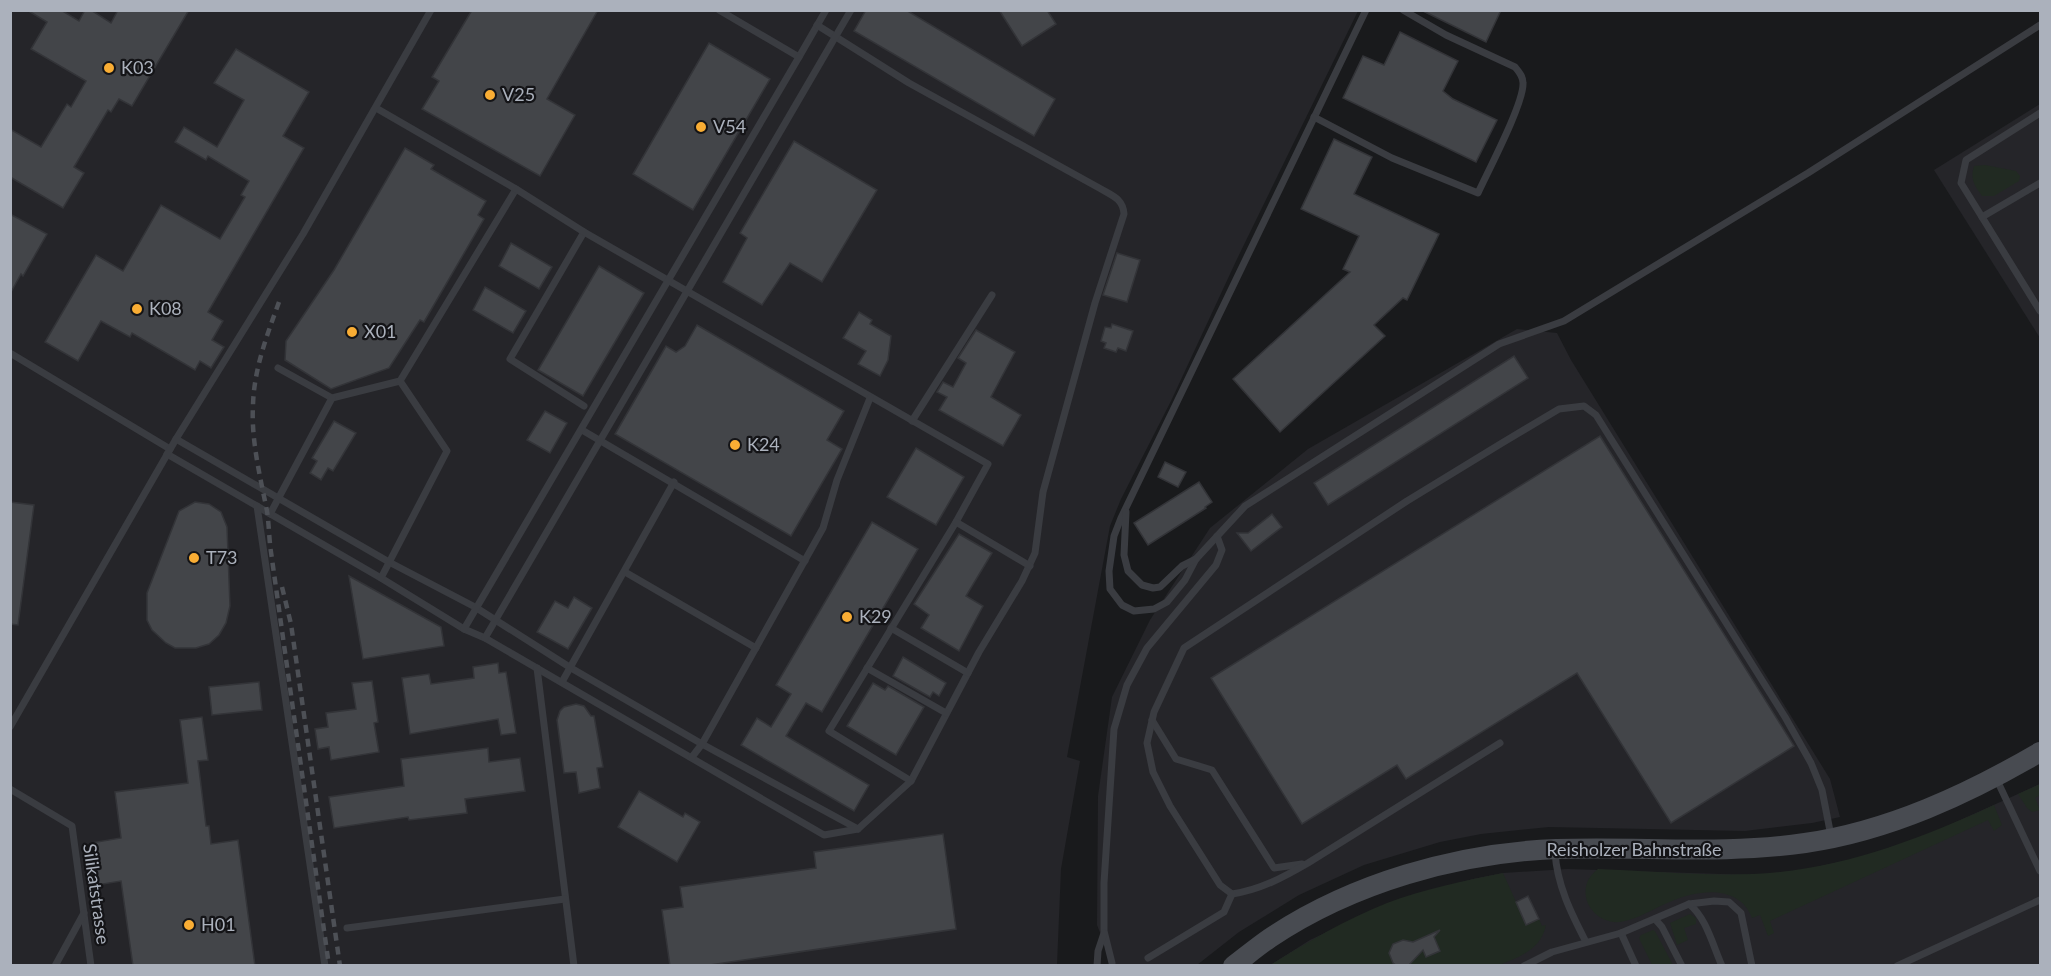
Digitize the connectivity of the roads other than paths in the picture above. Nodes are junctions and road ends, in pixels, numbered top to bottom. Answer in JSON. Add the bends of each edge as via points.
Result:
{"nodes":[{"id":1,"x":431,"y":10,"type":"edge"},
{"id":2,"x":720,"y":10,"type":"edge"},
{"id":3,"x":826,"y":10,"type":"edge"},
{"id":4,"x":851,"y":10,"type":"edge"},
{"id":5,"x":1366,"y":10,"type":"edge"},
{"id":6,"x":1403,"y":10,"type":"edge"},
{"id":7,"x":817,"y":25,"type":"junction"},
{"id":8,"x":2040,"y":26,"type":"edge"},
{"id":9,"x":837,"y":36,"type":"junction"},
{"id":10,"x":799,"y":57,"type":"junction"},
{"id":11,"x":375,"y":108,"type":"junction"},
{"id":12,"x":2040,"y":112,"type":"edge"},
{"id":13,"x":1314,"y":117,"type":"junction"},
{"id":14,"x":2040,"y":183,"type":"edge"},
{"id":15,"x":516,"y":189,"type":"junction"},
{"id":16,"x":1982,"y":217,"type":"junction"},
{"id":17,"x":584,"y":231,"type":"junction"},
{"id":18,"x":668,"y":279,"type":"junction"},
{"id":19,"x":688,"y":291,"type":"junction"},
{"id":20,"x":992,"y":295,"type":"dead end"},
{"id":21,"x":2040,"y":311,"type":"edge"},
{"id":22,"x":10,"y":353,"type":"edge"},
{"id":23,"x":278,"y":368,"type":"dead end"},
{"id":24,"x":400,"y":381,"type":"junction"},
{"id":25,"x":332,"y":398,"type":"junction"},
{"id":26,"x":870,"y":398,"type":"junction"},
{"id":27,"x":584,"y":406,"type":"dead end"},
{"id":28,"x":912,"y":421,"type":"junction"},
{"id":29,"x":582,"y":430,"type":"junction"},
{"id":30,"x":176,"y":439,"type":"junction"},
{"id":31,"x":601,"y":440,"type":"junction"},
{"id":32,"x":169,"y":452,"type":"junction"},
{"id":33,"x":674,"y":482,"type":"junction"},
{"id":34,"x":279,"y":498,"type":"junction"},
{"id":35,"x":256,"y":506,"type":"junction"},
{"id":36,"x":1126,"y":509,"type":"junction"},
{"id":37,"x":270,"y":514,"type":"junction"},
{"id":38,"x":956,"y":522,"type":"junction"},
{"id":39,"x":1217,"y":536,"type":"junction"},
{"id":40,"x":1196,"y":559,"type":"junction"},
{"id":41,"x":805,"y":561,"type":"junction"},
{"id":42,"x":389,"y":562,"type":"junction"},
{"id":43,"x":1030,"y":566,"type":"junction"},
{"id":44,"x":625,"y":572,"type":"junction"},
{"id":45,"x":381,"y":578,"type":"junction"},
{"id":46,"x":475,"y":607,"type":"junction"},
{"id":47,"x":495,"y":620,"type":"junction"},
{"id":48,"x":464,"y":628,"type":"junction"},
{"id":49,"x":891,"y":628,"type":"junction"},
{"id":50,"x":485,"y":638,"type":"junction"},
{"id":51,"x":756,"y":648,"type":"junction"},
{"id":52,"x":537,"y":668,"type":"junction"},
{"id":53,"x":571,"y":668,"type":"junction"},
{"id":54,"x":867,"y":668,"type":"junction"},
{"id":55,"x":968,"y":673,"type":"junction"},
{"id":56,"x":562,"y":682,"type":"junction"},
{"id":57,"x":946,"y":713,"type":"junction"},
{"id":58,"x":1152,"y":720,"type":"junction"},
{"id":59,"x":10,"y":728,"type":"edge"},
{"id":60,"x":1500,"y":743,"type":"dead end"},
{"id":61,"x":702,"y":744,"type":"junction"},
{"id":62,"x":2040,"y":752,"type":"edge"},
{"id":63,"x":692,"y":758,"type":"junction"},
{"id":64,"x":1996,"y":778,"type":"junction"},
{"id":65,"x":911,"y":781,"type":"junction"},
{"id":66,"x":10,"y":789,"type":"edge"},
{"id":67,"x":858,"y":829,"type":"junction"},
{"id":68,"x":1831,"y":838,"type":"junction"},
{"id":69,"x":1555,"y":849,"type":"junction"},
{"id":70,"x":1308,"y":863,"type":"junction"},
{"id":71,"x":2040,"y":872,"type":"edge"},
{"id":72,"x":1232,"y":894,"type":"junction"},
{"id":73,"x":565,"y":899,"type":"junction"},
{"id":74,"x":2040,"y":900,"type":"edge"},
{"id":75,"x":1689,"y":904,"type":"junction"},
{"id":76,"x":84,"y":913,"type":"junction"},
{"id":77,"x":1655,"y":919,"type":"junction"},
{"id":78,"x":347,"y":928,"type":"dead end"},
{"id":79,"x":1104,"y":931,"type":"junction"},
{"id":80,"x":1621,"y":933,"type":"junction"},
{"id":81,"x":1586,"y":942,"type":"junction"},
{"id":82,"x":1148,"y":958,"type":"dead end"},
{"id":83,"x":1112,"y":963,"type":"dead end"},
{"id":84,"x":56,"y":966,"type":"edge"},
{"id":85,"x":91,"y":966,"type":"edge"},
{"id":86,"x":325,"y":966,"type":"edge"},
{"id":87,"x":574,"y":966,"type":"edge"},
{"id":88,"x":1097,"y":966,"type":"edge"},
{"id":89,"x":1233,"y":966,"type":"edge"},
{"id":90,"x":1524,"y":966,"type":"edge"},
{"id":91,"x":1636,"y":966,"type":"edge"},
{"id":92,"x":1682,"y":966,"type":"edge"},
{"id":93,"x":1722,"y":966,"type":"edge"},
{"id":94,"x":1752,"y":966,"type":"edge"},
{"id":95,"x":1898,"y":966,"type":"edge"}],
"edges":[{"from":1,"to":11,"type":"lane"},
{"from":2,"to":10,"type":"lane"},
{"from":3,"to":7,"type":"lane"},
{"from":4,"to":9,"type":"lane"},
{"from":5,"to":13,"type":"lane"},
{"from":6,"to":13,"type":"lane","via":[[1412,18],[1515,67],[1522,75],[1524,84],[1515,113],[1478,193],[1392,158]]},
{"from":7,"to":9,"type":"lane"},
{"from":7,"to":10,"type":"lane"},
{"from":8,"to":39,"type":"lane","via":[[1564,321],[1499,344],[1245,506]]},
{"from":9,"to":19,"type":"lane"},
{"from":9,"to":43,"type":"lane","via":[[909,83],[1101,189],[1124,206],[1043,492]]},
{"from":10,"to":18,"type":"lane"},
{"from":11,"to":15,"type":"lane"},
{"from":11,"to":30,"type":"lane","via":[[303,234]]},
{"from":12,"to":16,"type":"lane","via":[[1966,160],[1961,183]]},
{"from":13,"to":36,"type":"lane"},
{"from":14,"to":16,"type":"lane"},
{"from":15,"to":17,"type":"lane"},
{"from":15,"to":24,"type":"lane"},
{"from":16,"to":21,"type":"lane"},
{"from":17,"to":18,"type":"lane"},
{"from":17,"to":27,"type":"lane","via":[[510,359]]},
{"from":18,"to":19,"type":"lane"},
{"from":18,"to":29,"type":"lane"},
{"from":19,"to":26,"type":"lane"},
{"from":19,"to":31,"type":"lane"},
{"from":20,"to":28,"type":"lane"},
{"from":22,"to":32,"type":"lane"},
{"from":23,"to":25,"type":"lane"},
{"from":24,"to":25,"type":"lane"},
{"from":24,"to":42,"type":"lane","via":[[447,451]]},
{"from":25,"to":34,"type":"lane"},
{"from":26,"to":28,"type":"lane"},
{"from":26,"to":41,"type":"lane","via":[[837,480],[823,528]]},
{"from":28,"to":38,"type":"lane","via":[[988,464]]},
{"from":29,"to":31,"type":"lane"},
{"from":29,"to":46,"type":"lane"},
{"from":30,"to":32,"type":"lane"},
{"from":30,"to":34,"type":"lane"},
{"from":31,"to":33,"type":"lane"},
{"from":31,"to":47,"type":"lane"},
{"from":32,"to":35,"type":"lane"},
{"from":32,"to":59,"type":"lane"},
{"from":33,"to":41,"type":"lane"},
{"from":33,"to":44,"type":"lane"},
{"from":34,"to":37,"type":"lane"},
{"from":34,"to":42,"type":"lane"},
{"from":35,"to":37,"type":"lane"},
{"from":35,"to":86,"type":"lane"},
{"from":36,"to":40,"type":"lane","via":[[1124,555],[1128,571],[1142,585],[1160,587],[1182,566]]},
{"from":36,"to":40,"type":"lane","via":[[1114,536],[1109,571],[1110,589],[1122,605],[1134,611],[1154,609],[1167,602]]},
{"from":37,"to":45,"type":"lane"},
{"from":38,"to":43,"type":"lane"},
{"from":38,"to":49,"type":"lane"},
{"from":39,"to":40,"type":"lane"},
{"from":39,"to":79,"type":"lane","via":[[1222,550],[1216,565],[1147,648],[1127,685],[1114,741]]},
{"from":41,"to":51,"type":"lane"},
{"from":42,"to":45,"type":"lane"},
{"from":42,"to":46,"type":"lane"},
{"from":43,"to":55,"type":"lane"},
{"from":44,"to":51,"type":"lane"},
{"from":44,"to":53,"type":"lane"},
{"from":45,"to":48,"type":"lane"},
{"from":46,"to":47,"type":"lane"},
{"from":46,"to":48,"type":"lane"},
{"from":47,"to":50,"type":"lane"},
{"from":47,"to":53,"type":"lane"},
{"from":48,"to":50,"type":"lane"},
{"from":49,"to":54,"type":"lane"},
{"from":49,"to":55,"type":"lane"},
{"from":50,"to":52,"type":"lane"},
{"from":51,"to":61,"type":"lane"},
{"from":52,"to":56,"type":"lane"},
{"from":52,"to":73,"type":"lane"},
{"from":53,"to":56,"type":"lane"},
{"from":53,"to":61,"type":"lane"},
{"from":54,"to":57,"type":"lane"},
{"from":54,"to":65,"type":"lane","via":[[829,731]]},
{"from":55,"to":57,"type":"lane"},
{"from":56,"to":63,"type":"lane"},
{"from":57,"to":65,"type":"lane"},
{"from":58,"to":68,"type":"lane","via":[[1184,648],[1407,501],[1559,409],[1584,406],[1596,415],[1785,717],[1822,790]]},
{"from":58,"to":70,"type":"lane","via":[[1176,759],[1212,770],[1274,868]]},
{"from":58,"to":72,"type":"lane","via":[[1148,742],[1153,772],[1202,859],[1220,885]]},
{"from":60,"to":70,"type":"lane"},
{"from":61,"to":63,"type":"lane"},
{"from":61,"to":67,"type":"lane"},
{"from":62,"to":64,"type":"main road","name":"Reisholzer Bahnstraße"},
{"from":63,"to":67,"type":"lane","via":[[824,835]]},
{"from":64,"to":68,"type":"main road","name":"Reisholzer Bahnstraße","via":[[1926,810]]},
{"from":64,"to":71,"type":"lane"},
{"from":65,"to":67,"type":"lane"},
{"from":66,"to":76,"type":"lane","name":"Silikatstrasse","via":[[72,826]]},
{"from":68,"to":69,"type":"main road","name":"Reisholzer Bahnstraße","via":[[1765,849]]},
{"from":69,"to":81,"type":"lane","via":[[1558,877]]},
{"from":69,"to":89,"type":"main road","name":"Reisholzer Bahnstraße","via":[[1439,866],[1375,885],[1299,921]]},
{"from":70,"to":72,"type":"lane","via":[[1277,880]]},
{"from":72,"to":82,"type":"lane","via":[[1224,912]]},
{"from":73,"to":78,"type":"lane"},
{"from":73,"to":87,"type":"lane"},
{"from":74,"to":95,"type":"lane"},
{"from":75,"to":77,"type":"lane"},
{"from":75,"to":93,"type":"lane","via":[[1700,916]]},
{"from":75,"to":94,"type":"lane","via":[[1722,901],[1734,906],[1741,913]]},
{"from":76,"to":84,"type":"lane"},
{"from":76,"to":85,"type":"lane","name":"Silikatstrasse"},
{"from":77,"to":80,"type":"lane"},
{"from":77,"to":92,"type":"lane"},
{"from":79,"to":83,"type":"lane"},
{"from":79,"to":88,"type":"lane"},
{"from":80,"to":81,"type":"lane"},
{"from":80,"to":91,"type":"lane"},
{"from":81,"to":90,"type":"lane"}]}
